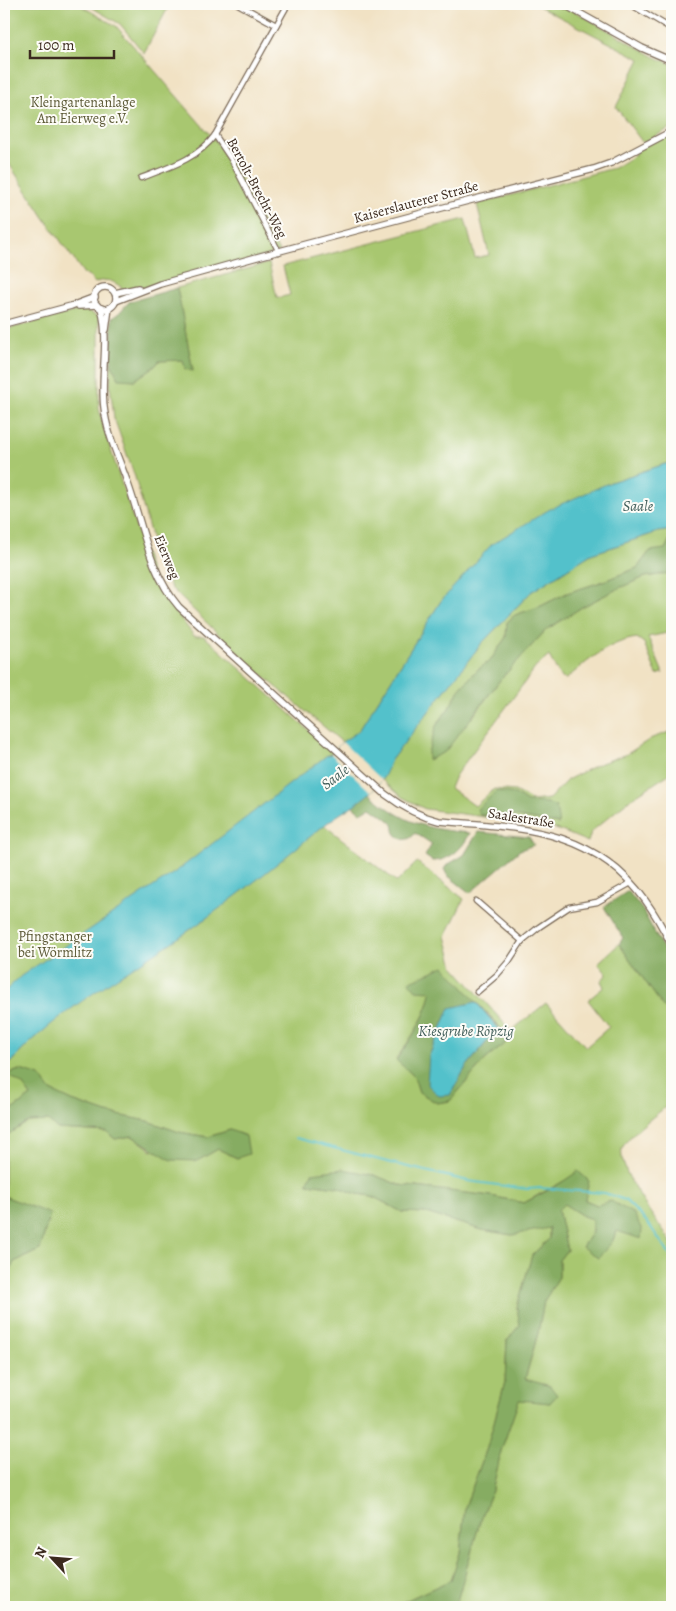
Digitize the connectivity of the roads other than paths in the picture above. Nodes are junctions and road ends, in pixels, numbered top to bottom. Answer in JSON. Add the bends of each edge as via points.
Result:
{"nodes":[{"id":1,"x":238,"y":4,"type":"edge"},
{"id":2,"x":288,"y":4,"type":"edge"},
{"id":3,"x":563,"y":4,"type":"edge"},
{"id":4,"x":630,"y":4,"type":"edge"},
{"id":5,"x":276,"y":25,"type":"junction"},
{"id":6,"x":672,"y":29,"type":"edge"},
{"id":7,"x":672,"y":61,"type":"edge"},
{"id":8,"x":672,"y":131,"type":"edge"},
{"id":9,"x":215,"y":135,"type":"junction"},
{"id":10,"x":141,"y":178,"type":"dead end"},
{"id":11,"x":278,"y":252,"type":"junction"},
{"id":12,"x":160,"y":284,"type":"junction"},
{"id":13,"x":115,"y":293,"type":"junction"},
{"id":14,"x":95,"y":296,"type":"junction"},
{"id":15,"x":116,"y":301,"type":"junction"},
{"id":16,"x":71,"y":306,"type":"junction"},
{"id":17,"x":99,"y":306,"type":"junction"},
{"id":18,"x":109,"y":308,"type":"junction"},
{"id":19,"x":4,"y":324,"type":"edge"},
{"id":20,"x":104,"y":350,"type":"junction"},
{"id":21,"x":385,"y":794,"type":"joint"},
{"id":22,"x":631,"y":883,"type":"junction"},
{"id":23,"x":476,"y":901,"type":"dead end"},
{"id":24,"x":522,"y":941,"type":"junction"},
{"id":25,"x":672,"y":946,"type":"edge"},
{"id":26,"x":477,"y":992,"type":"dead end"}],
"edges":[{"from":1,"to":5,"type":"street"},
{"from":2,"to":5,"type":"street"},
{"from":3,"to":7,"type":"street"},
{"from":4,"to":6,"type":"street"},
{"from":5,"to":9,"type":"street"},
{"from":8,"to":11,"type":"street","name":"Kaiserslauterer Straße","via":[[594,169]]},
{"from":9,"to":10,"type":"street","via":[[208,145],[190,157]]},
{"from":9,"to":11,"type":"street","name":"Bertolt-Brecht-Weg"},
{"from":11,"to":12,"type":"street","name":"Kaiserslauterer Straße"},
{"from":12,"to":13,"type":"street","name":"Kaiserslauterer Straße"},
{"from":12,"to":15,"type":"street","name":"Kaiserslauterer Straße"},
{"from":13,"to":14,"type":"street","via":[[110,288],[102,288]]},
{"from":13,"to":15,"type":"street"},
{"from":14,"to":16,"type":"street"},
{"from":14,"to":17,"type":"street"},
{"from":15,"to":18,"type":"street"},
{"from":16,"to":17,"type":"street"},
{"from":16,"to":19,"type":"street"},
{"from":17,"to":18,"type":"street"},
{"from":17,"to":20,"type":"street","name":"Eierweg","via":[[103,316]]},
{"from":18,"to":20,"type":"street","name":"Eierweg"},
{"from":20,"to":21,"type":"street","name":"Eierweg","via":[[103,395],[107,426],[151,557],[164,586],[179,607]]},
{"from":21,"to":22,"type":"street","name":"Saalestraße","via":[[426,817],[553,835],[597,855]]},
{"from":22,"to":24,"type":"street","via":[[597,902],[569,907]]},
{"from":22,"to":25,"type":"street","name":"Saalestraße","via":[[654,913]]},
{"from":23,"to":24,"type":"street"},
{"from":24,"to":26,"type":"street","via":[[509,962]]}]}
